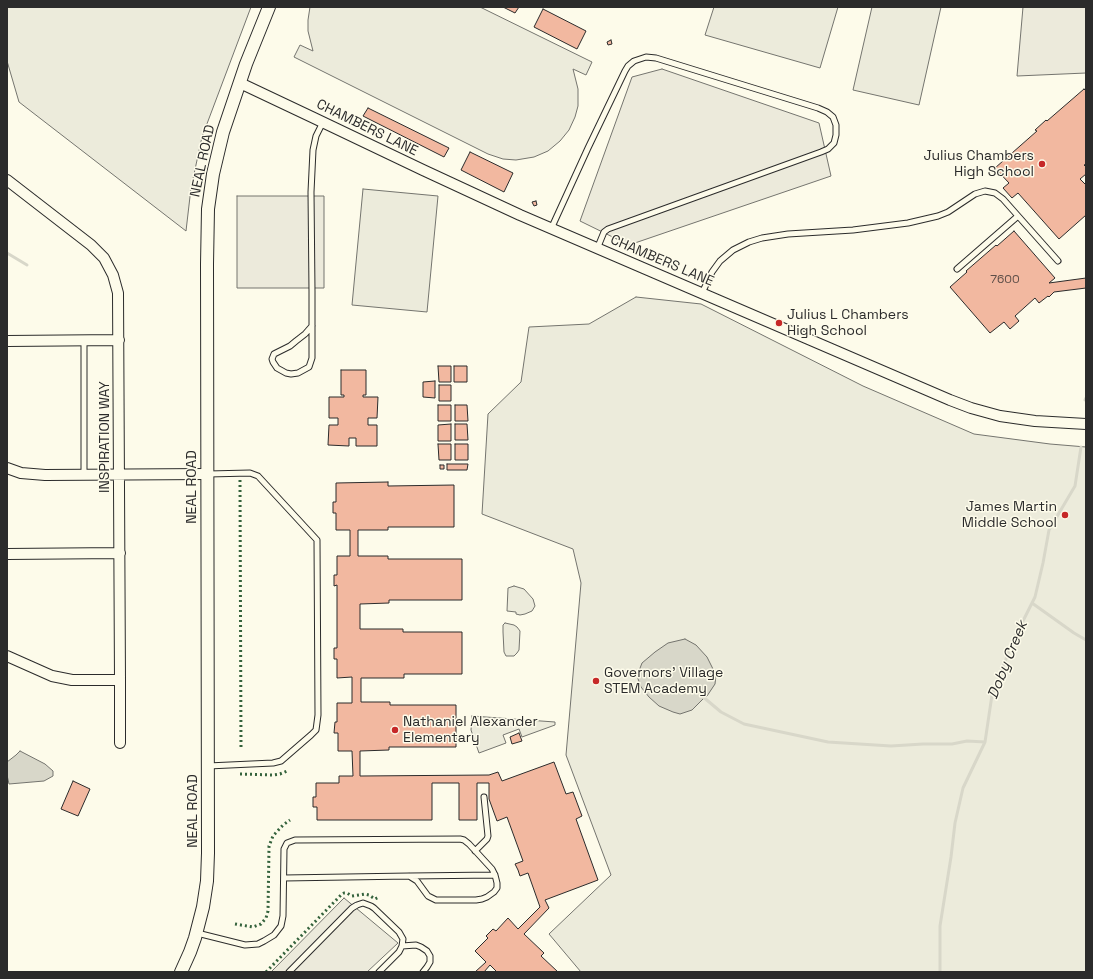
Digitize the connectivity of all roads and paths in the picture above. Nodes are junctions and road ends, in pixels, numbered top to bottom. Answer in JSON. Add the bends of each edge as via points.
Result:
{"nodes":[{"id":1,"x":269,"y":7,"type":"edge"},
{"id":2,"x":240,"y":83,"type":"junction"},
{"id":3,"x":323,"y":122,"type":"junction"},
{"id":4,"x":7,"y":180,"type":"edge"},
{"id":5,"x":1018,"y":216,"type":"junction"},
{"id":6,"x":551,"y":229,"type":"junction"},
{"id":7,"x":597,"y":248,"type":"junction"},
{"id":8,"x":1058,"y":261,"type":"dead end"},
{"id":9,"x":957,"y":269,"type":"dead end"},
{"id":10,"x":702,"y":293,"type":"junction"},
{"id":11,"x":312,"y":326,"type":"junction"},
{"id":12,"x":84,"y":340,"type":"junction"},
{"id":13,"x":119,"y":340,"type":"junction"},
{"id":14,"x":7,"y":341,"type":"edge"},
{"id":15,"x":1086,"y":424,"type":"edge"},
{"id":16,"x":7,"y":468,"type":"edge"},
{"id":17,"x":120,"y":474,"type":"junction"},
{"id":18,"x":207,"y":474,"type":"junction"},
{"id":19,"x":84,"y":475,"type":"junction"},
{"id":20,"x":120,"y":553,"type":"junction"},
{"id":21,"x":7,"y":554,"type":"edge"},
{"id":22,"x":7,"y":656,"type":"edge"},
{"id":23,"x":120,"y":680,"type":"junction"},
{"id":24,"x":120,"y":743,"type":"dead end"},
{"id":25,"x":208,"y":766,"type":"junction"},
{"id":26,"x":484,"y":797,"type":"dead end"},
{"id":27,"x":475,"y":851,"type":"junction"},
{"id":28,"x":495,"y":875,"type":"junction"},
{"id":29,"x":403,"y":876,"type":"junction"},
{"id":30,"x":284,"y":878,"type":"junction"},
{"id":31,"x":197,"y":933,"type":"junction"},
{"id":32,"x":402,"y":946,"type":"junction"},
{"id":33,"x":181,"y":972,"type":"edge"},
{"id":34,"x":289,"y":972,"type":"edge"},
{"id":35,"x":379,"y":972,"type":"edge"},
{"id":36,"x":423,"y":972,"type":"edge"}],
"edges":[{"from":1,"to":2,"type":"street","name":"NEAL ROAD"},
{"from":2,"to":3,"type":"street","name":"CHAMBERS LANE"},
{"from":2,"to":18,"type":"street","name":"NEAL ROAD","via":[[223,132],[208,214]]},
{"from":3,"to":6,"type":"street","name":"CHAMBERS LANE"},
{"from":3,"to":11,"type":"lane","via":[[313,150]]},
{"from":4,"to":13,"type":"street","name":"INSPIRATION WAY","via":[[104,258],[113,275],[118,293]]},
{"from":5,"to":8,"type":"lane"},
{"from":5,"to":9,"type":"lane"},
{"from":5,"to":10,"type":"lane","via":[[998,195],[985,191],[944,214],[899,225],[762,238],[740,246],[726,255],[712,272]]},
{"from":6,"to":7,"type":"street","name":"CHAMBERS LANE"},
{"from":6,"to":7,"type":"lane","via":[[625,71],[634,61],[646,57],[656,58],[818,108],[833,117],[836,135],[834,143],[828,149],[608,229]]},
{"from":7,"to":10,"type":"street","name":"CHAMBERS LANE"},
{"from":10,"to":15,"type":"street","name":"CHAMBERS LANE","via":[[971,408],[1011,418]]},
{"from":11,"to":11,"type":"lane","via":[[312,358],[309,367],[298,373],[281,372],[273,362],[274,354],[296,341]]},
{"from":12,"to":13,"type":"street"},
{"from":12,"to":14,"type":"street"},
{"from":12,"to":19,"type":"lane"},
{"from":13,"to":17,"type":"street","name":"INSPIRATION WAY"},
{"from":16,"to":19,"type":"street","via":[[21,473]]},
{"from":17,"to":18,"type":"street"},
{"from":17,"to":19,"type":"street"},
{"from":17,"to":20,"type":"street","name":"INSPIRATION WAY"},
{"from":18,"to":25,"type":"street","name":"NEAL ROAD"},
{"from":18,"to":25,"type":"lane","via":[[250,473],[258,476],[315,537],[318,715],[316,730],[284,759],[277,762]]},
{"from":20,"to":21,"type":"street"},
{"from":20,"to":23,"type":"street","name":"INSPIRATION WAY"},
{"from":22,"to":23,"type":"street","via":[[52,676],[72,680]]},
{"from":23,"to":24,"type":"street","name":"INSPIRATION WAY"},
{"from":25,"to":31,"type":"street","name":"NEAL ROAD","via":[[207,881]]},
{"from":26,"to":27,"type":"lane","via":[[488,836]]},
{"from":27,"to":28,"type":"lane"},
{"from":27,"to":30,"type":"lane","via":[[464,840],[456,838],[295,840],[285,846]]},
{"from":28,"to":29,"type":"lane"},
{"from":28,"to":29,"type":"lane","via":[[497,888],[494,892],[476,900],[436,900],[428,896],[416,881],[409,876]]},
{"from":29,"to":30,"type":"lane"},
{"from":30,"to":31,"type":"lane","via":[[282,922],[278,931],[270,938],[258,944],[245,945]]},
{"from":31,"to":33,"type":"street","name":"NEAL ROAD"},
{"from":32,"to":34,"type":"lane","via":[[402,937],[394,928],[371,906],[360,904],[352,908]]},
{"from":32,"to":35,"type":"lane"},
{"from":32,"to":36,"type":"lane","via":[[416,945],[427,951],[430,962]]}]}
